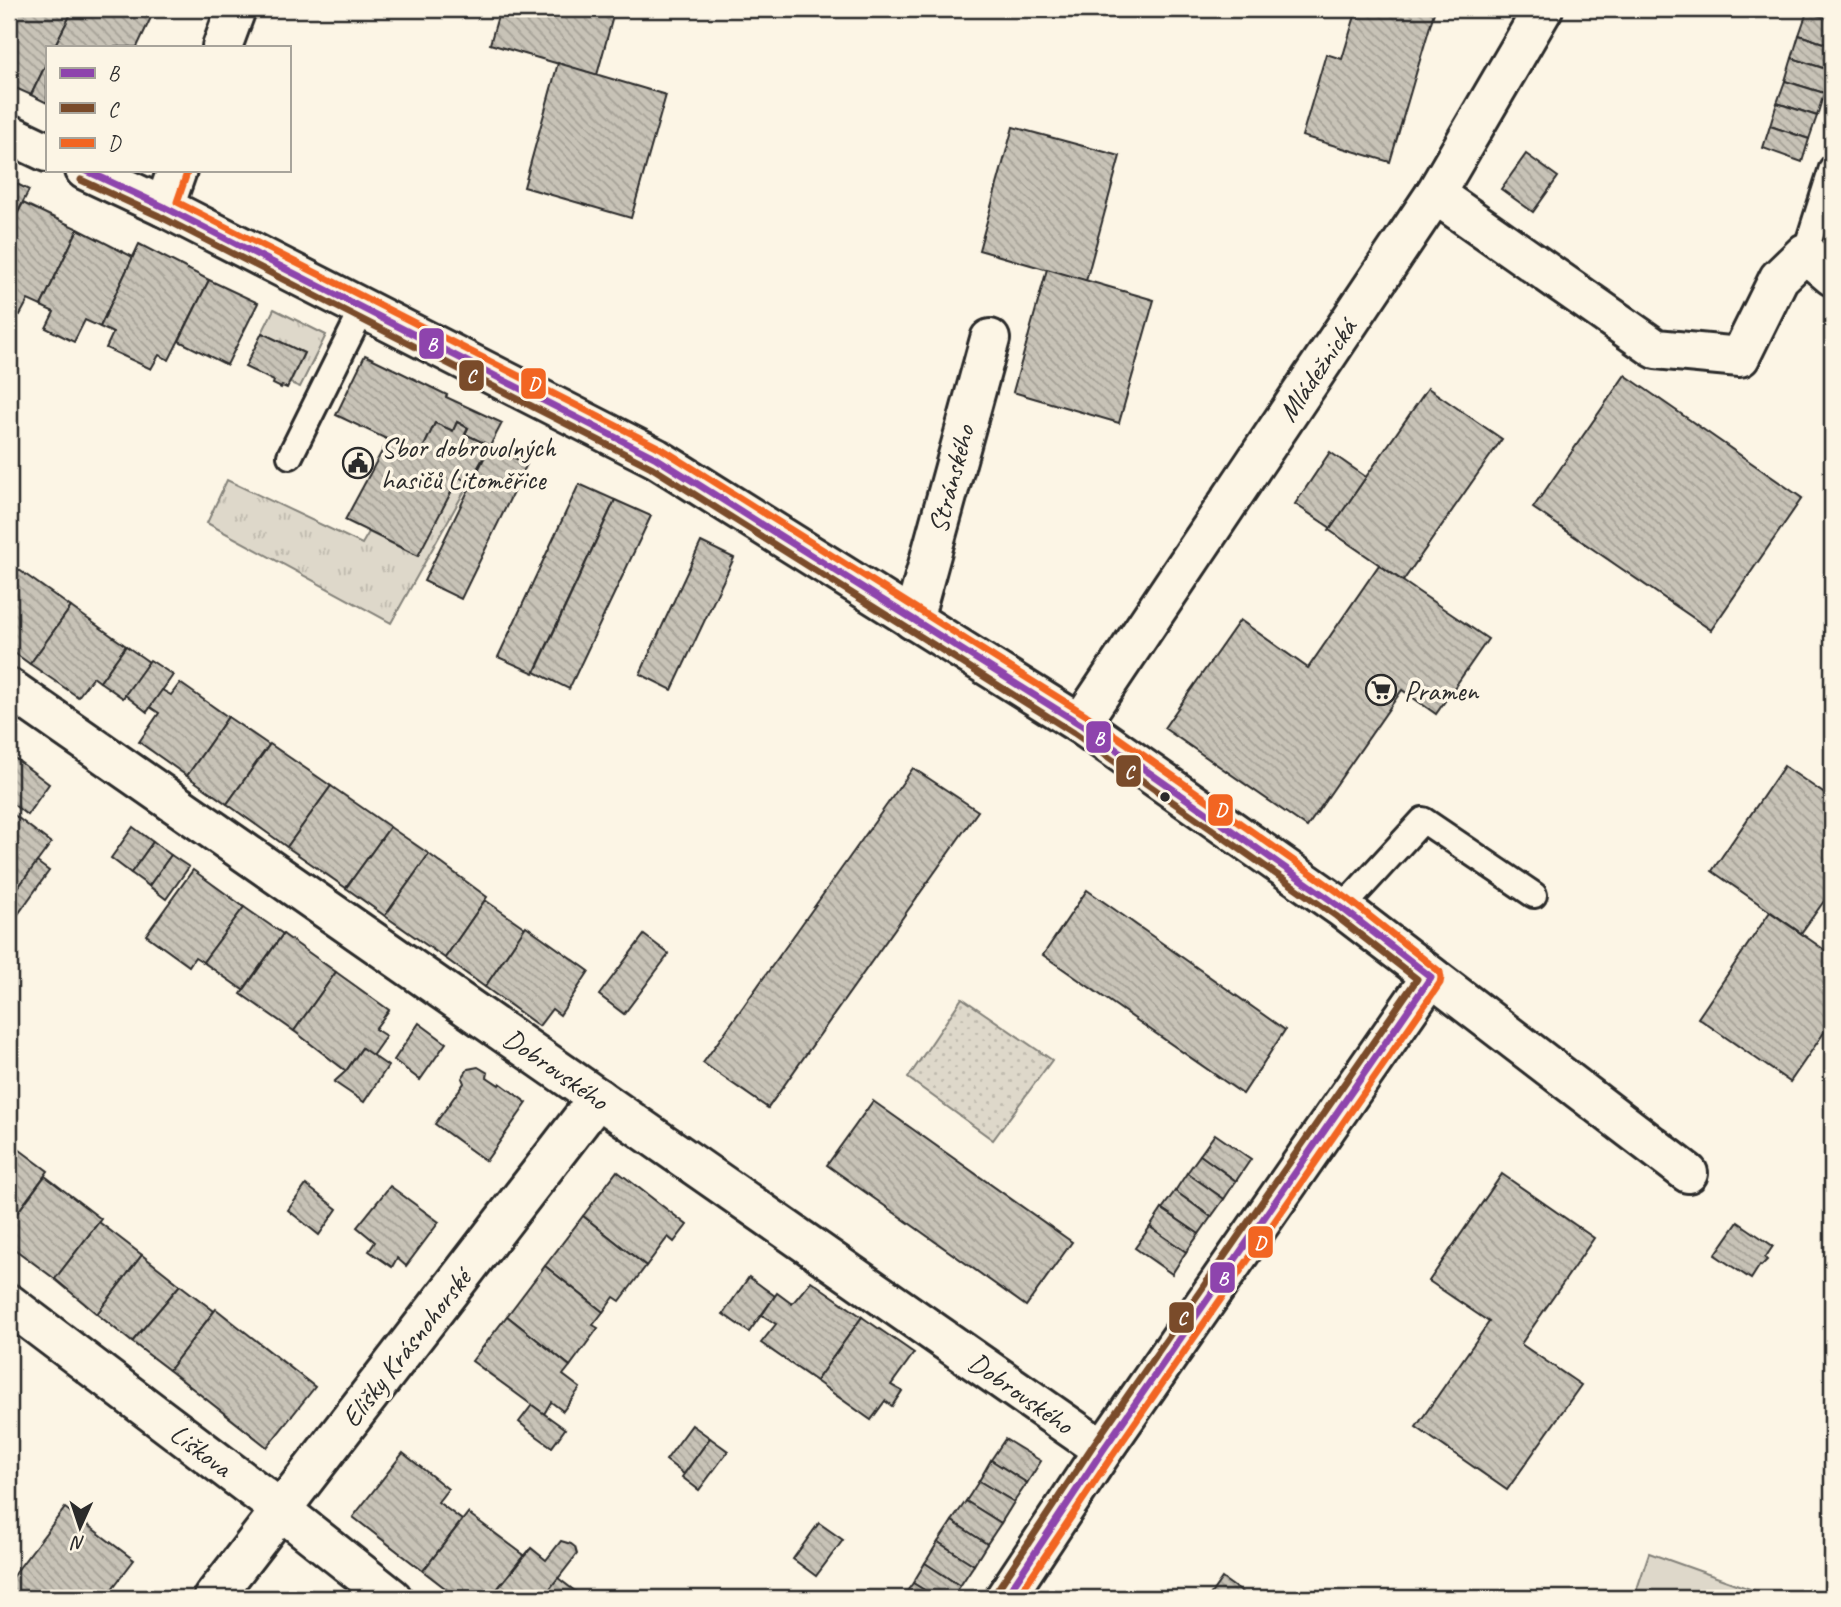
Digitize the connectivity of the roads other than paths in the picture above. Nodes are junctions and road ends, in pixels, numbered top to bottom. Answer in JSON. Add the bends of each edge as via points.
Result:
{"nodes":[{"id":1,"x":236,"y":9,"type":"edge"},
{"id":2,"x":1543,"y":9,"type":"edge"},
{"id":3,"x":222,"y":46,"type":"edge"},
{"id":4,"x":9,"y":134,"type":"edge"},
{"id":5,"x":46,"y":152,"type":"edge"},
{"id":6,"x":1832,"y":168,"type":"edge"},
{"id":7,"x":89,"y":172,"type":"edge"},
{"id":8,"x":176,"y":172,"type":"edge"},
{"id":9,"x":1434,"y":194,"type":"junction"},
{"id":10,"x":164,"y":207,"type":"junction"},
{"id":11,"x":1819,"y":265,"type":"edge"},
{"id":12,"x":363,"y":309,"type":"junction"},
{"id":13,"x":990,"y":339,"type":"dead end"},
{"id":14,"x":290,"y":456,"type":"dead end"},
{"id":15,"x":913,"y":620,"type":"junction"},
{"id":16,"x":9,"y":688,"type":"edge"},
{"id":17,"x":1080,"y":724,"type":"junction"},
{"id":18,"x":1534,"y":895,"type":"dead end"},
{"id":19,"x":1342,"y":908,"type":"junction"},
{"id":20,"x":1431,"y":976,"type":"junction"},
{"id":21,"x":598,"y":1098,"type":"junction"},
{"id":22,"x":1689,"y":1173,"type":"dead end"},
{"id":23,"x":9,"y":1304,"type":"edge"},
{"id":24,"x":1103,"y":1450,"type":"junction"},
{"id":25,"x":281,"y":1510,"type":"junction"},
{"id":26,"x":214,"y":1598,"type":"edge"},
{"id":27,"x":392,"y":1598,"type":"edge"},
{"id":28,"x":1005,"y":1598,"type":"edge"}],
"edges":[{"from":1,"to":3,"type":"street"},
{"from":2,"to":9,"type":"street","name":"Mládežnická"},
{"from":4,"to":5,"type":"street"},
{"from":6,"to":11,"type":"lane"},
{"from":7,"to":10,"type":"street"},
{"from":8,"to":10,"type":"street"},
{"from":9,"to":11,"type":"street","via":[[1656,349],[1740,357],[1779,278]]},
{"from":9,"to":17,"type":"street","name":"Mládežnická"},
{"from":10,"to":12,"type":"street"},
{"from":12,"to":14,"type":"lane"},
{"from":12,"to":15,"type":"street","via":[[656,458]]},
{"from":13,"to":15,"type":"street","name":"Stránského"},
{"from":15,"to":17,"type":"street"},
{"from":16,"to":21,"type":"street","name":"Dobrovského"},
{"from":17,"to":19,"type":"street"},
{"from":18,"to":19,"type":"lane","via":[[1423,820]]},
{"from":19,"to":20,"type":"street"},
{"from":20,"to":22,"type":"street"},
{"from":20,"to":24,"type":"street"},
{"from":21,"to":24,"type":"street","name":"Dobrovského"},
{"from":21,"to":25,"type":"street","name":"Elišky Krásnohorské"},
{"from":23,"to":25,"type":"street","name":"Liškova"},
{"from":24,"to":28,"type":"street"},
{"from":25,"to":26,"type":"street","name":"Elišky Krásnohorské"},
{"from":25,"to":27,"type":"street","name":"Liškova"}]}
